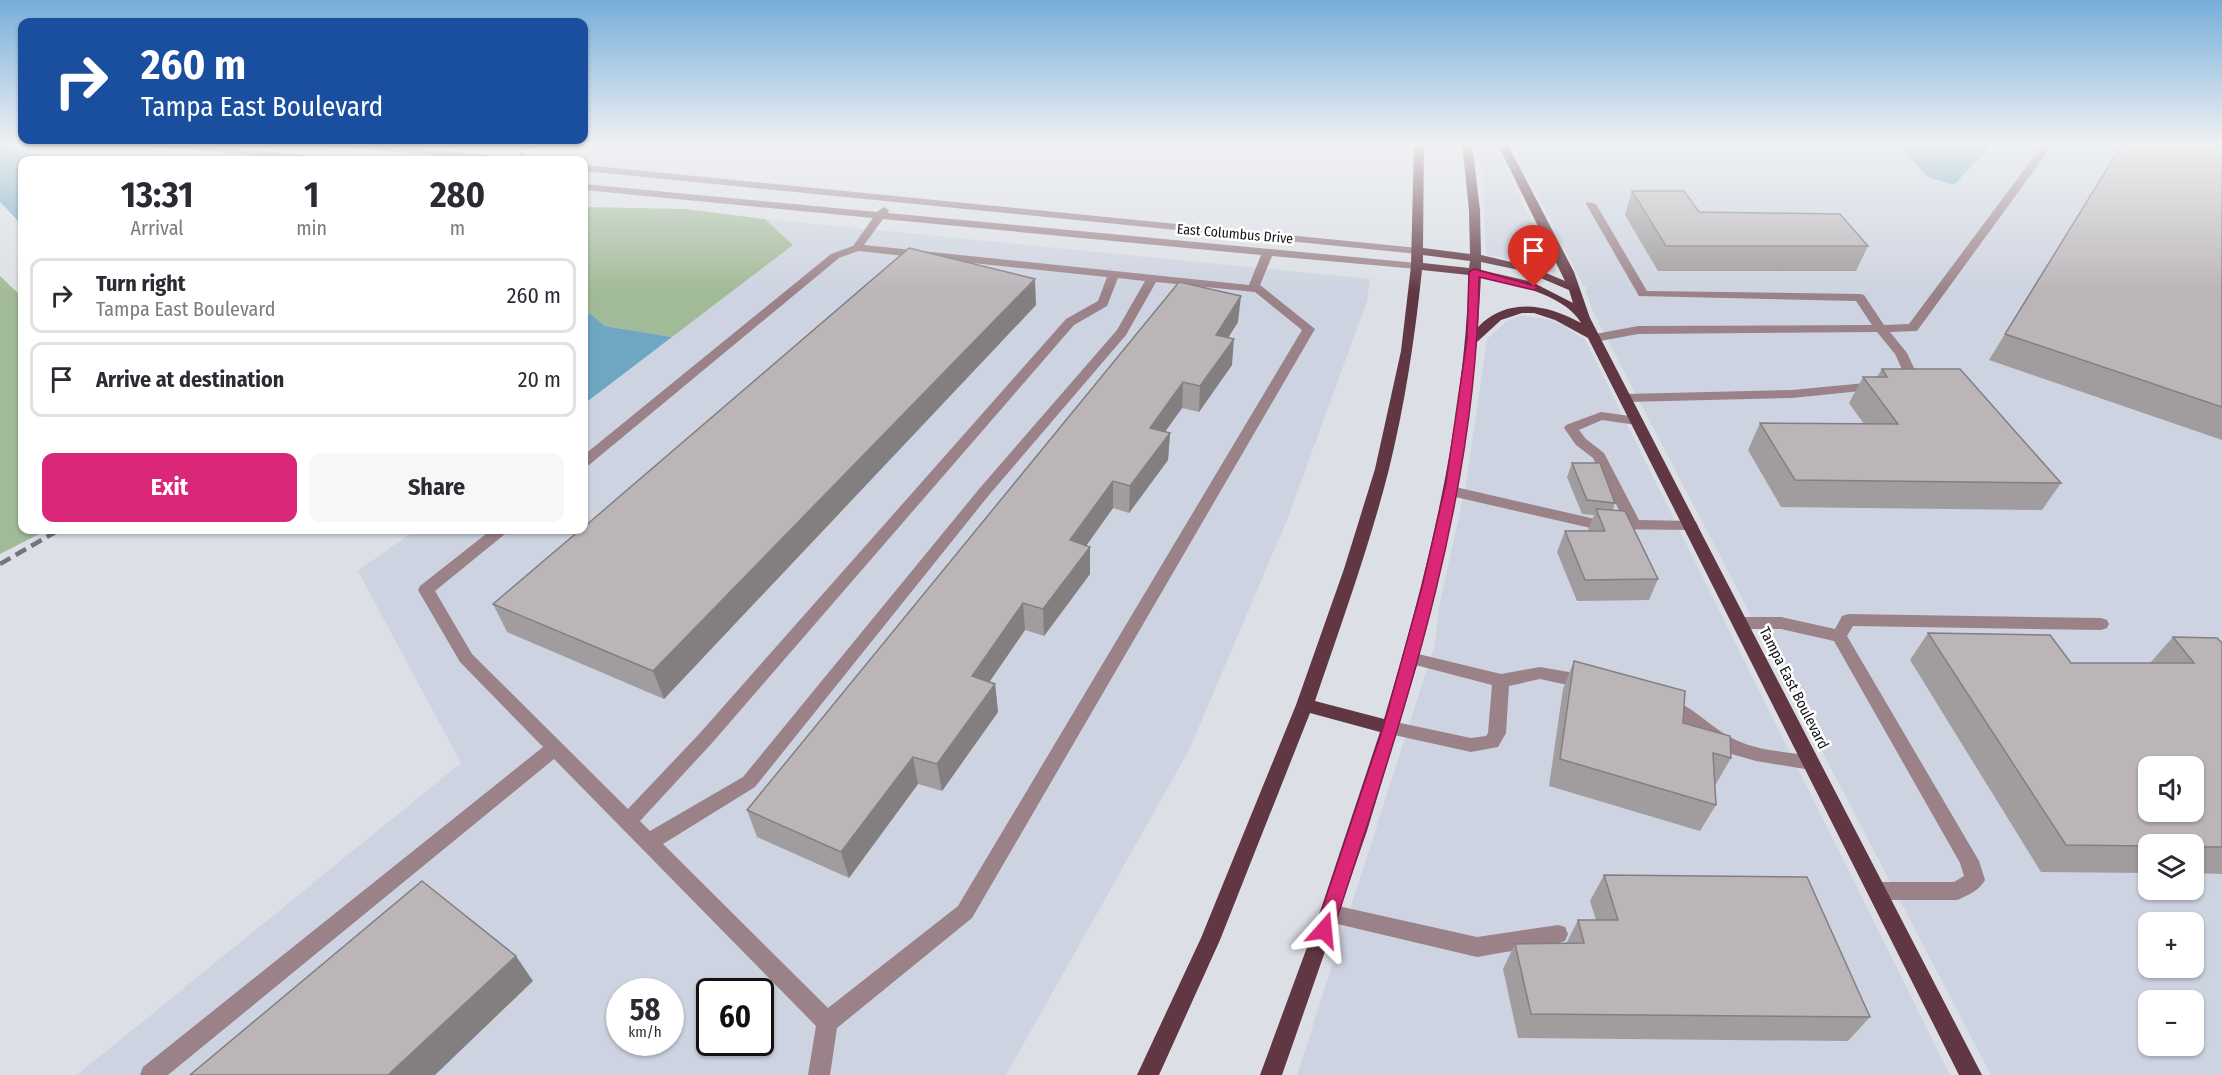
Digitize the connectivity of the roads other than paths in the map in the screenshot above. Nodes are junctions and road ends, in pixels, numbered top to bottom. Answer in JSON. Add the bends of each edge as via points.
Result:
{"nodes":[{"id":1,"x":647,"y":193,"type":"edge"},
{"id":2,"x":842,"y":193,"type":"edge"},
{"id":3,"x":1419,"y":193,"type":"edge"},
{"id":4,"x":1474,"y":193,"type":"edge"},
{"id":5,"x":1528,"y":193,"type":"edge"},
{"id":6,"x":2012,"y":193,"type":"edge"},
{"id":7,"x":892,"y":198,"type":"junction"},
{"id":8,"x":1591,"y":204,"type":"dead end"},
{"id":9,"x":880,"y":216,"type":"junction"},
{"id":10,"x":857,"y":248,"type":"junction"},
{"id":11,"x":1268,"y":252,"type":"junction"},
{"id":12,"x":1475,"y":258,"type":"junction"},
{"id":13,"x":1418,"y":259,"type":"junction"},
{"id":14,"x":1474,"y":272,"type":"junction"},
{"id":15,"x":1114,"y":274,"type":"junction"},
{"id":16,"x":1152,"y":278,"type":"junction"},
{"id":17,"x":1574,"y":288,"type":"junction"},
{"id":18,"x":1258,"y":289,"type":"junction"},
{"id":19,"x":1584,"y":318,"type":"junction"},
{"id":20,"x":1880,"y":328,"type":"junction"},
{"id":21,"x":1595,"y":338,"type":"junction"},
{"id":22,"x":1473,"y":339,"type":"junction"},
{"id":23,"x":1626,"y":398,"type":"junction"},
{"id":24,"x":1638,"y":421,"type":"junction"},
{"id":25,"x":588,"y":459,"type":"edge"},
{"id":26,"x":1451,"y":492,"type":"junction"},
{"id":27,"x":1634,"y":525,"type":"junction"},
{"id":28,"x":1691,"y":526,"type":"junction"},
{"id":29,"x":495,"y":534,"type":"edge"},
{"id":30,"x":1740,"y":622,"type":"junction"},
{"id":31,"x":2101,"y":624,"type":"dead end"},
{"id":32,"x":1839,"y":636,"type":"junction"},
{"id":33,"x":1410,"y":658,"type":"junction"},
{"id":34,"x":1501,"y":681,"type":"junction"},
{"id":35,"x":1603,"y":686,"type":"edge"},
{"id":36,"x":1656,"y":699,"type":"edge"},
{"id":37,"x":1305,"y":705,"type":"junction"},
{"id":38,"x":1391,"y":728,"type":"junction"},
{"id":39,"x":555,"y":748,"type":"junction"},
{"id":40,"x":1812,"y":763,"type":"junction"},
{"id":41,"x":628,"y":821,"type":"junction"},
{"id":42,"x":649,"y":842,"type":"junction"},
{"id":43,"x":1877,"y":891,"type":"junction"},
{"id":44,"x":1329,"y":913,"type":"junction"},
{"id":45,"x":1558,"y":934,"type":"dead end"},
{"id":46,"x":827,"y":1022,"type":"junction"},
{"id":47,"x":151,"y":1075,"type":"edge"},
{"id":48,"x":819,"y":1075,"type":"edge"},
{"id":49,"x":1148,"y":1075,"type":"edge"},
{"id":50,"x":1270,"y":1075,"type":"edge"},
{"id":51,"x":1971,"y":1075,"type":"edge"}],
"edges":[{"from":1,"to":9,"type":"street","name":"East Columbus Drive"},
{"from":2,"to":7,"type":"street","name":"East Columbus Drive"},
{"from":3,"to":13,"type":"main road"},
{"from":4,"to":12,"type":"main road"},
{"from":5,"to":17,"type":"main road","name":"Tampa East Boulevard"},
{"from":6,"to":20,"type":"street","via":[[1913,328]]},
{"from":7,"to":9,"type":"street"},
{"from":7,"to":13,"type":"street","name":"East Columbus Drive"},
{"from":8,"to":20,"type":"street","via":[[1643,294],[1860,298]]},
{"from":9,"to":10,"type":"street"},
{"from":9,"to":11,"type":"street","name":"East Columbus Drive"},
{"from":10,"to":15,"type":"street"},
{"from":10,"to":25,"type":"street","via":[[836,256]]},
{"from":11,"to":13,"type":"street","name":"East Columbus Drive"},
{"from":11,"to":18,"type":"street","via":[[1254,286]]},
{"from":12,"to":13,"type":"main road"},
{"from":12,"to":14,"type":"main road"},
{"from":12,"to":17,"type":"main road","via":[[1528,269]]},
{"from":13,"to":14,"type":"main road","name":"Tampa East Boulevard"},
{"from":13,"to":37,"type":"main road","via":[[1407,351],[1382,469]]},
{"from":14,"to":19,"type":"main road","name":"Tampa East Boulevard","via":[[1534,287],[1561,300]]},
{"from":14,"to":22,"type":"main road"},
{"from":15,"to":16,"type":"street"},
{"from":15,"to":41,"type":"street","via":[[1103,303],[1070,322],[706,738]]},
{"from":16,"to":18,"type":"street"},
{"from":16,"to":42,"type":"street","via":[[1122,332],[984,492],[749,782]]},
{"from":17,"to":19,"type":"main road","name":"Tampa East Boulevard"},
{"from":18,"to":46,"type":"street","via":[[1309,329],[965,912]]},
{"from":19,"to":21,"type":"main road","name":"Tampa East Boulevard"},
{"from":20,"to":21,"type":"street","via":[[1638,330]]},
{"from":20,"to":23,"type":"street","via":[[1900,353],[1915,383],[1792,394]]},
{"from":21,"to":22,"type":"main road","via":[[1550,313],[1518,310],[1498,316]]},
{"from":21,"to":23,"type":"main road","name":"Tampa East Boulevard"},
{"from":22,"to":26,"type":"main road"},
{"from":23,"to":24,"type":"main road","name":"Tampa East Boulevard"},
{"from":24,"to":27,"type":"street","via":[[1601,416],[1571,428],[1599,456]]},
{"from":24,"to":28,"type":"main road","name":"Tampa East Boulevard"},
{"from":26,"to":27,"type":"street","via":[[1595,524]]},
{"from":26,"to":33,"type":"main road"},
{"from":27,"to":28,"type":"street"},
{"from":28,"to":30,"type":"main road","name":"Tampa East Boulevard"},
{"from":29,"to":39,"type":"street","via":[[426,590],[466,658]]},
{"from":30,"to":32,"type":"street","via":[[1781,623]]},
{"from":30,"to":40,"type":"main road","name":"Tampa East Boulevard"},
{"from":31,"to":32,"type":"street","via":[[1848,620]]},
{"from":32,"to":43,"type":"street","via":[[1969,861],[1975,880],[1957,891]]},
{"from":33,"to":34,"type":"street"},
{"from":33,"to":38,"type":"main road"},
{"from":34,"to":35,"type":"street","via":[[1540,673]]},
{"from":34,"to":38,"type":"street","via":[[1497,733],[1492,742],[1471,745]]},
{"from":36,"to":40,"type":"street","via":[[1726,744]]},
{"from":37,"to":38,"type":"main road"},
{"from":37,"to":49,"type":"main road","via":[[1210,940]]},
{"from":38,"to":44,"type":"main road"},
{"from":39,"to":41,"type":"street"},
{"from":39,"to":47,"type":"street"},
{"from":40,"to":43,"type":"main road","name":"Tampa East Boulevard"},
{"from":41,"to":42,"type":"street"},
{"from":42,"to":46,"type":"street"},
{"from":43,"to":51,"type":"main road","name":"Tampa East Boulevard"},
{"from":44,"to":45,"type":"street","via":[[1478,947]]},
{"from":44,"to":50,"type":"main road"},
{"from":46,"to":48,"type":"street"}]}
